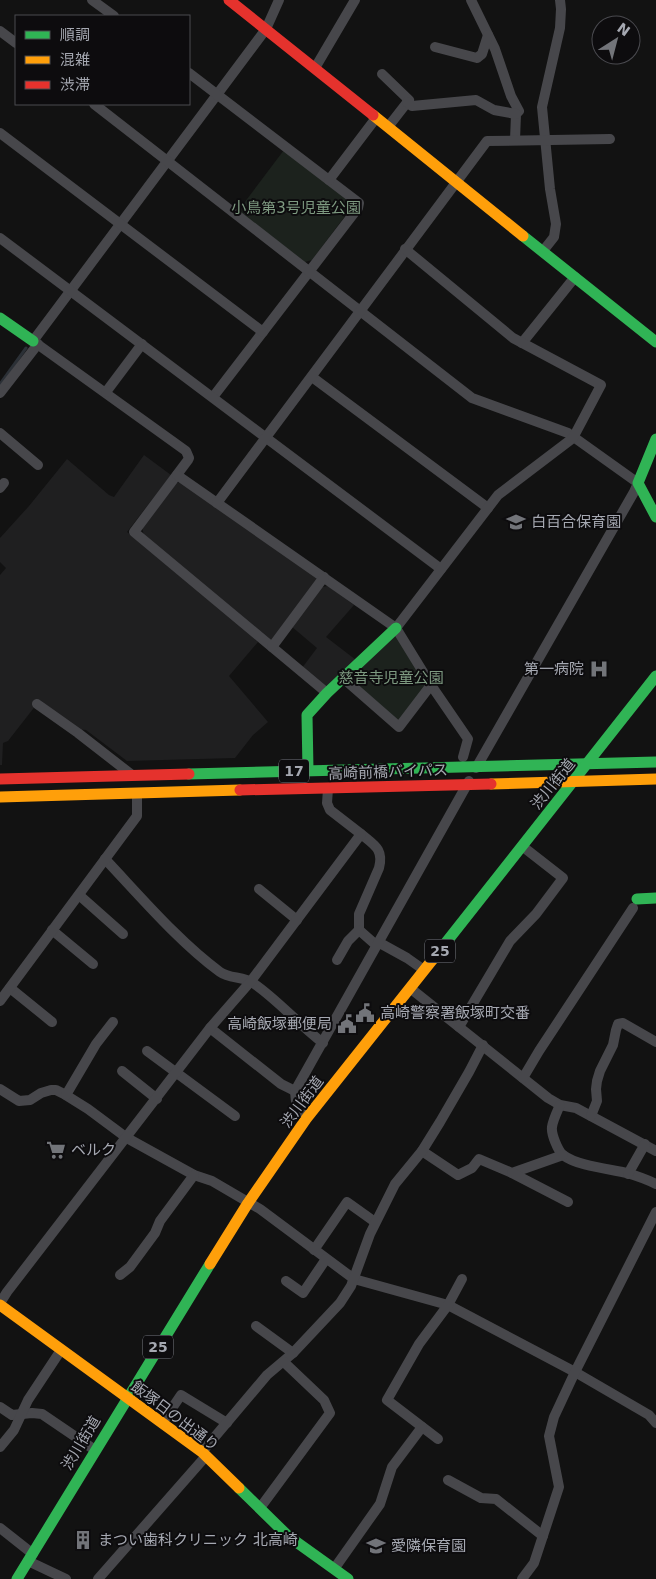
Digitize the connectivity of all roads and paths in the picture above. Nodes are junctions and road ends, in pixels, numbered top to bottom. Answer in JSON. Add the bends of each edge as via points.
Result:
{"nodes":[{"id":1,"x":92,"y":0,"type":"edge"},
{"id":2,"x":229,"y":0,"type":"edge"},
{"id":3,"x":278,"y":0,"type":"edge"},
{"id":4,"x":355,"y":0,"type":"edge"},
{"id":5,"x":471,"y":0,"type":"edge"},
{"id":6,"x":560,"y":0,"type":"edge"},
{"id":7,"x":113,"y":15,"type":"edge"},
{"id":8,"x":266,"y":29,"type":"junction"},
{"id":9,"x":0,"y":31,"type":"edge"},
{"id":10,"x":488,"y":36,"type":"junction"},
{"id":11,"x":15,"y":42,"type":"edge"},
{"id":12,"x":435,"y":47,"type":"dead end"},
{"id":13,"x":315,"y":68,"type":"junction"},
{"id":14,"x":190,"y":74,"type":"edge"},
{"id":15,"x":382,"y":74,"type":"dead end"},
{"id":16,"x":217,"y":94,"type":"junction"},
{"id":17,"x":407,"y":102,"type":"junction"},
{"id":18,"x":95,"y":105,"type":"edge"},
{"id":19,"x":516,"y":114,"type":"junction"},
{"id":20,"x":376,"y":118,"type":"junction"},
{"id":21,"x":388,"y":128,"type":"junction"},
{"id":22,"x":0,"y":133,"type":"edge"},
{"id":23,"x":610,"y":139,"type":"dead end"},
{"id":24,"x":515,"y":140,"type":"junction"},
{"id":25,"x":545,"y":140,"type":"junction"},
{"id":26,"x":168,"y":160,"type":"junction"},
{"id":27,"x":329,"y":180,"type":"junction"},
{"id":28,"x":456,"y":181,"type":"junction"},
{"id":29,"x":121,"y":224,"type":"junction"},
{"id":30,"x":0,"y":238,"type":"edge"},
{"id":31,"x":405,"y":249,"type":"junction"},
{"id":32,"x":543,"y":251,"type":"junction"},
{"id":33,"x":309,"y":272,"type":"junction"},
{"id":34,"x":575,"y":277,"type":"junction"},
{"id":35,"x":71,"y":290,"type":"junction"},
{"id":36,"x":359,"y":311,"type":"junction"},
{"id":37,"x":0,"y":318,"type":"edge"},
{"id":38,"x":263,"y":332,"type":"junction"},
{"id":39,"x":36,"y":342,"type":"junction"},
{"id":40,"x":656,"y":342,"type":"edge"},
{"id":41,"x":522,"y":343,"type":"junction"},
{"id":42,"x":142,"y":344,"type":"junction"},
{"id":43,"x":312,"y":377,"type":"junction"},
{"id":44,"x":106,"y":392,"type":"junction"},
{"id":45,"x":0,"y":393,"type":"edge"},
{"id":46,"x":213,"y":397,"type":"junction"},
{"id":47,"x":0,"y":433,"type":"edge"},
{"id":48,"x":267,"y":438,"type":"junction"},
{"id":49,"x":573,"y":438,"type":"junction"},
{"id":50,"x":656,"y":439,"type":"edge"},
{"id":51,"x":38,"y":465,"type":"dead end"},
{"id":52,"x":177,"y":475,"type":"junction"},
{"id":53,"x":638,"y":483,"type":"junction"},
{"id":54,"x":217,"y":503,"type":"junction"},
{"id":55,"x":488,"y":508,"type":"junction"},
{"id":56,"x":656,"y":517,"type":"edge"},
{"id":57,"x":441,"y":569,"type":"junction"},
{"id":58,"x":324,"y":577,"type":"junction"},
{"id":59,"x":396,"y":628,"type":"junction"},
{"id":60,"x":272,"y":647,"type":"junction"},
{"id":61,"x":656,"y":676,"type":"edge"},
{"id":62,"x":343,"y":678,"type":"junction"},
{"id":63,"x":431,"y":685,"type":"junction"},
{"id":64,"x":327,"y":694,"type":"junction"},
{"id":65,"x":37,"y":704,"type":"dead end"},
{"id":66,"x":463,"y":757,"type":"dead end"},
{"id":67,"x":656,"y":762,"type":"edge"},
{"id":68,"x":588,"y":764,"type":"junction"},
{"id":69,"x":477,"y":766,"type":"junction"},
{"id":70,"x":308,"y":770,"type":"junction"},
{"id":71,"x":132,"y":775,"type":"junction"},
{"id":72,"x":0,"y":779,"type":"edge"},
{"id":73,"x":656,"y":779,"type":"edge"},
{"id":74,"x":573,"y":782,"type":"junction"},
{"id":75,"x":467,"y":785,"type":"junction"},
{"id":76,"x":328,"y":789,"type":"junction"},
{"id":77,"x":137,"y":794,"type":"junction"},
{"id":78,"x":0,"y":797,"type":"edge"},
{"id":79,"x":361,"y":834,"type":"junction"},
{"id":80,"x":522,"y":846,"type":"junction"},
{"id":81,"x":105,"y":859,"type":"junction"},
{"id":82,"x":260,"y":889,"type":"dead end"},
{"id":83,"x":78,"y":895,"type":"junction"},
{"id":84,"x":656,"y":898,"type":"edge"},
{"id":85,"x":635,"y":904,"type":"joint"},
{"id":86,"x":297,"y":920,"type":"junction"},
{"id":87,"x":52,"y":930,"type":"junction"},
{"id":88,"x":359,"y":930,"type":"junction"},
{"id":89,"x":123,"y":934,"type":"dead end"},
{"id":90,"x":377,"y":944,"type":"junction"},
{"id":91,"x":337,"y":960,"type":"dead end"},
{"id":92,"x":93,"y":964,"type":"dead end"},
{"id":93,"x":424,"y":970,"type":"junction"},
{"id":94,"x":251,"y":982,"type":"junction"},
{"id":95,"x":10,"y":988,"type":"junction"},
{"id":96,"x":410,"y":988,"type":"junction"},
{"id":97,"x":0,"y":1001,"type":"edge"},
{"id":98,"x":52,"y":1022,"type":"dead end"},
{"id":99,"x":113,"y":1022,"type":"dead end"},
{"id":100,"x":459,"y":1027,"type":"junction"},
{"id":101,"x":210,"y":1028,"type":"junction"},
{"id":102,"x":656,"y":1042,"type":"edge"},
{"id":103,"x":323,"y":1043,"type":"junction"},
{"id":104,"x":483,"y":1046,"type":"junction"},
{"id":105,"x":147,"y":1051,"type":"dead end"},
{"id":106,"x":122,"y":1071,"type":"dead end"},
{"id":107,"x":177,"y":1073,"type":"junction"},
{"id":108,"x":523,"y":1078,"type":"junction"},
{"id":109,"x":0,"y":1089,"type":"edge"},
{"id":110,"x":295,"y":1091,"type":"junction"},
{"id":111,"x":66,"y":1095,"type":"junction"},
{"id":112,"x":157,"y":1099,"type":"junction"},
{"id":113,"x":560,"y":1105,"type":"junction"},
{"id":114,"x":235,"y":1116,"type":"dead end"},
{"id":115,"x":591,"y":1116,"type":"junction"},
{"id":116,"x":306,"y":1119,"type":"junction"},
{"id":117,"x":127,"y":1138,"type":"junction"},
{"id":118,"x":645,"y":1144,"type":"junction"},
{"id":119,"x":422,"y":1151,"type":"junction"},
{"id":120,"x":656,"y":1151,"type":"edge"},
{"id":121,"x":562,"y":1155,"type":"junction"},
{"id":122,"x":512,"y":1173,"type":"junction"},
{"id":123,"x":628,"y":1174,"type":"junction"},
{"id":124,"x":194,"y":1176,"type":"junction"},
{"id":125,"x":656,"y":1184,"type":"edge"},
{"id":126,"x":568,"y":1202,"type":"dead end"},
{"id":127,"x":248,"y":1203,"type":"junction"},
{"id":128,"x":656,"y":1212,"type":"edge"},
{"id":129,"x":375,"y":1222,"type":"junction"},
{"id":130,"x":314,"y":1250,"type":"junction"},
{"id":131,"x":326,"y":1259,"type":"junction"},
{"id":132,"x":120,"y":1275,"type":"dead end"},
{"id":133,"x":462,"y":1279,"type":"dead end"},
{"id":134,"x":286,"y":1280,"type":"dead end"},
{"id":135,"x":354,"y":1280,"type":"junction"},
{"id":136,"x":0,"y":1304,"type":"edge"},
{"id":137,"x":448,"y":1306,"type":"junction"},
{"id":138,"x":256,"y":1326,"type":"dead end"},
{"id":139,"x":61,"y":1350,"type":"junction"},
{"id":140,"x":293,"y":1353,"type":"junction"},
{"id":141,"x":284,"y":1362,"type":"junction"},
{"id":142,"x":575,"y":1372,"type":"junction"},
{"id":143,"x":126,"y":1398,"type":"junction"},
{"id":144,"x":0,"y":1407,"type":"edge"},
{"id":145,"x":22,"y":1414,"type":"junction"},
{"id":146,"x":162,"y":1423,"type":"junction"},
{"id":147,"x":227,"y":1423,"type":"junction"},
{"id":148,"x":656,"y":1423,"type":"edge"},
{"id":149,"x":422,"y":1427,"type":"junction"},
{"id":150,"x":438,"y":1439,"type":"dead end"},
{"id":151,"x":0,"y":1447,"type":"edge"},
{"id":152,"x":95,"y":1450,"type":"junction"},
{"id":153,"x":204,"y":1454,"type":"junction"},
{"id":154,"x":448,"y":1480,"type":"dead end"},
{"id":155,"x":260,"y":1508,"type":"junction"},
{"id":156,"x":0,"y":1528,"type":"edge"},
{"id":157,"x":543,"y":1536,"type":"junction"},
{"id":158,"x":30,"y":1557,"type":"junction"},
{"id":159,"x":334,"y":1569,"type":"junction"},
{"id":160,"x":17,"y":1579,"type":"edge"},
{"id":161,"x":66,"y":1579,"type":"edge"},
{"id":162,"x":98,"y":1579,"type":"edge"},
{"id":163,"x":348,"y":1579,"type":"edge"},
{"id":164,"x":522,"y":1579,"type":"edge"}],
"edges":[{"from":1,"to":7,"type":"street"},
{"from":2,"to":8,"type":"main road"},
{"from":3,"to":8,"type":"street"},
{"from":4,"to":13,"type":"street"},
{"from":5,"to":10,"type":"street"},
{"from":6,"to":25,"type":"street","via":[[560,28],[542,107]]},
{"from":8,"to":13,"type":"main road"},
{"from":8,"to":16,"type":"street"},
{"from":9,"to":11,"type":"street"},
{"from":10,"to":12,"type":"street","via":[[482,54],[477,58]]},
{"from":10,"to":19,"type":"street","via":[[519,111]]},
{"from":13,"to":20,"type":"main road"},
{"from":14,"to":16,"type":"street"},
{"from":15,"to":17,"type":"street","via":[[409,100]]},
{"from":16,"to":26,"type":"street"},
{"from":16,"to":27,"type":"street"},
{"from":17,"to":19,"type":"street","via":[[412,106],[476,100],[494,110]]},
{"from":17,"to":21,"type":"street"},
{"from":18,"to":26,"type":"street"},
{"from":19,"to":24,"type":"street"},
{"from":20,"to":21,"type":"main road"},
{"from":20,"to":27,"type":"street"},
{"from":21,"to":28,"type":"main road"},
{"from":22,"to":29,"type":"street"},
{"from":23,"to":25,"type":"street"},
{"from":24,"to":25,"type":"street"},
{"from":24,"to":28,"type":"street","via":[[487,141]]},
{"from":25,"to":32,"type":"street","via":[[556,224],[554,236]]},
{"from":26,"to":29,"type":"street"},
{"from":26,"to":33,"type":"street"},
{"from":27,"to":33,"type":"street","via":[[359,203],[358,208]]},
{"from":28,"to":31,"type":"street"},
{"from":28,"to":32,"type":"main road"},
{"from":29,"to":35,"type":"street"},
{"from":29,"to":38,"type":"street"},
{"from":30,"to":35,"type":"street"},
{"from":31,"to":36,"type":"street"},
{"from":31,"to":41,"type":"street"},
{"from":32,"to":34,"type":"main road"},
{"from":33,"to":36,"type":"street"},
{"from":33,"to":38,"type":"street"},
{"from":34,"to":40,"type":"main road"},
{"from":34,"to":41,"type":"street"},
{"from":35,"to":39,"type":"street"},
{"from":35,"to":42,"type":"street"},
{"from":36,"to":43,"type":"street"},
{"from":36,"to":49,"type":"street","via":[[472,398]]},
{"from":37,"to":39,"type":"main road"},
{"from":38,"to":46,"type":"street"},
{"from":39,"to":44,"type":"street"},
{"from":39,"to":45,"type":"street"},
{"from":41,"to":49,"type":"street","via":[[601,384]]},
{"from":42,"to":44,"type":"street"},
{"from":42,"to":46,"type":"street"},
{"from":43,"to":48,"type":"street"},
{"from":43,"to":55,"type":"street"},
{"from":44,"to":52,"type":"street","via":[[186,451],[189,458]]},
{"from":46,"to":48,"type":"street"},
{"from":47,"to":51,"type":"street"},
{"from":48,"to":54,"type":"street"},
{"from":48,"to":57,"type":"street"},
{"from":49,"to":53,"type":"street"},
{"from":49,"to":55,"type":"street","via":[[498,495]]},
{"from":50,"to":53,"type":"main road"},
{"from":52,"to":54,"type":"street"},
{"from":52,"to":60,"type":"street","via":[[134,532]]},
{"from":53,"to":56,"type":"main road"},
{"from":53,"to":69,"type":"street"},
{"from":54,"to":58,"type":"street"},
{"from":55,"to":57,"type":"street"},
{"from":57,"to":59,"type":"street"},
{"from":58,"to":59,"type":"street"},
{"from":58,"to":60,"type":"street"},
{"from":59,"to":62,"type":"main road"},
{"from":59,"to":63,"type":"street"},
{"from":60,"to":64,"type":"street"},
{"from":61,"to":68,"type":"main road","name":"渋川街道","number":"25"},
{"from":62,"to":63,"type":"street","via":[[400,727]]},
{"from":62,"to":64,"type":"main road"},
{"from":63,"to":66,"type":"street","via":[[468,739]]},
{"from":64,"to":70,"type":"main road","via":[[307,715]]},
{"from":65,"to":71,"type":"street"},
{"from":67,"to":68,"type":"main road","name":"高崎前橋バイパス","number":"17"},
{"from":68,"to":69,"type":"main road","name":"高崎前橋バイパス","number":"17"},
{"from":68,"to":74,"type":"main road","name":"渋川街道","number":"25"},
{"from":69,"to":70,"type":"main road","name":"高崎前橋バイパス","number":"17"},
{"from":69,"to":75,"type":"street"},
{"from":70,"to":71,"type":"main road","name":"高崎前橋バイパス","number":"17"},
{"from":71,"to":72,"type":"main road","name":"高崎前橋バイパス","number":"17"},
{"from":73,"to":74,"type":"main road","name":"高崎前橋バイパス","number":"17"},
{"from":74,"to":75,"type":"main road","name":"高崎前橋バイパス","number":"17"},
{"from":74,"to":80,"type":"main road","name":"渋川街道","number":"25"},
{"from":75,"to":76,"type":"main road","name":"高崎前橋バイパス","number":"17"},
{"from":75,"to":90,"type":"street"},
{"from":76,"to":77,"type":"main road","name":"高崎前橋バイパス","number":"17"},
{"from":76,"to":79,"type":"street","via":[[330,810]]},
{"from":77,"to":78,"type":"main road","name":"高崎前橋バイパス","number":"17"},
{"from":77,"to":81,"type":"street","via":[[137,816]]},
{"from":79,"to":86,"type":"street"},
{"from":79,"to":88,"type":"street","via":[[378,848],[381,860],[359,914]]},
{"from":80,"to":93,"type":"main road","name":"渋川街道","number":"25"},
{"from":80,"to":100,"type":"street","via":[[563,878],[536,914],[510,941]]},
{"from":81,"to":83,"type":"street"},
{"from":81,"to":94,"type":"street","via":[[205,959],[230,977]]},
{"from":82,"to":86,"type":"street"},
{"from":83,"to":87,"type":"street"},
{"from":83,"to":89,"type":"street"},
{"from":84,"to":85,"type":"main road"},
{"from":85,"to":108,"type":"street"},
{"from":86,"to":94,"type":"street"},
{"from":87,"to":92,"type":"street"},
{"from":87,"to":95,"type":"street"},
{"from":88,"to":90,"type":"street"},
{"from":88,"to":91,"type":"street"},
{"from":90,"to":93,"type":"street"},
{"from":90,"to":103,"type":"street"},
{"from":93,"to":96,"type":"main road","name":"渋川街道","number":"25"},
{"from":94,"to":101,"type":"street"},
{"from":94,"to":103,"type":"street"},
{"from":95,"to":97,"type":"street"},
{"from":95,"to":98,"type":"street"},
{"from":96,"to":100,"type":"street"},
{"from":96,"to":116,"type":"main road","name":"渋川街道","number":"25"},
{"from":99,"to":111,"type":"street"},
{"from":100,"to":104,"type":"street"},
{"from":101,"to":107,"type":"street"},
{"from":101,"to":110,"type":"street"},
{"from":102,"to":115,"type":"street","via":[[623,1023],[618,1024],[613,1045],[597,1081],[597,1100]]},
{"from":103,"to":110,"type":"street"},
{"from":104,"to":108,"type":"street"},
{"from":104,"to":119,"type":"street"},
{"from":105,"to":107,"type":"street"},
{"from":106,"to":112,"type":"street"},
{"from":107,"to":112,"type":"street"},
{"from":107,"to":114,"type":"street"},
{"from":108,"to":113,"type":"street"},
{"from":109,"to":111,"type":"street","via":[[19,1101],[30,1100],[50,1090]]},
{"from":110,"to":116,"type":"street","via":[[296,1102]]},
{"from":111,"to":117,"type":"street"},
{"from":112,"to":117,"type":"street"},
{"from":113,"to":115,"type":"street","via":[[576,1108]]},
{"from":113,"to":121,"type":"street","via":[[552,1128],[553,1138]]},
{"from":115,"to":118,"type":"street"},
{"from":116,"to":127,"type":"main road","name":"渋川街道","number":"25"},
{"from":117,"to":124,"type":"street"},
{"from":117,"to":136,"type":"street","via":[[6,1292]]},
{"from":118,"to":120,"type":"street"},
{"from":118,"to":123,"type":"street"},
{"from":119,"to":122,"type":"street","via":[[458,1175],[472,1168],[479,1159]]},
{"from":119,"to":129,"type":"street","via":[[395,1184]]},
{"from":121,"to":122,"type":"street"},
{"from":121,"to":123,"type":"street","via":[[596,1168]]},
{"from":122,"to":126,"type":"street"},
{"from":123,"to":125,"type":"street"},
{"from":124,"to":127,"type":"street","via":[[212,1181]]},
{"from":124,"to":132,"type":"street","via":[[130,1267]]},
{"from":127,"to":130,"type":"street"},
{"from":127,"to":143,"type":"main road","name":"渋川街道","number":"25"},
{"from":128,"to":142,"type":"street"},
{"from":129,"to":130,"type":"street","via":[[347,1202]]},
{"from":129,"to":135,"type":"street"},
{"from":130,"to":131,"type":"street"},
{"from":131,"to":134,"type":"street","via":[[303,1293]]},
{"from":131,"to":135,"type":"street"},
{"from":133,"to":137,"type":"street"},
{"from":135,"to":137,"type":"street"},
{"from":135,"to":140,"type":"street","via":[[340,1303]]},
{"from":136,"to":139,"type":"main road","name":"飯塚日の出通り"},
{"from":137,"to":142,"type":"street"},
{"from":137,"to":149,"type":"street","via":[[419,1344],[387,1400]]},
{"from":138,"to":140,"type":"street"},
{"from":139,"to":143,"type":"main road","name":"飯塚日の出通り"},
{"from":139,"to":145,"type":"street"},
{"from":140,"to":141,"type":"street"},
{"from":141,"to":147,"type":"street","via":[[267,1374]]},
{"from":141,"to":155,"type":"street","via":[[324,1400],[330,1414]]},
{"from":142,"to":148,"type":"street","via":[[649,1415]]},
{"from":142,"to":157,"type":"street","via":[[554,1417],[549,1436],[559,1487]]},
{"from":143,"to":146,"type":"main road","name":"飯塚日の出通り"},
{"from":143,"to":152,"type":"main road","name":"渋川街道","number":"25"},
{"from":144,"to":145,"type":"street","via":[[12,1414]]},
{"from":145,"to":151,"type":"street"},
{"from":145,"to":152,"type":"street","via":[[42,1414]]},
{"from":146,"to":147,"type":"street","via":[[181,1395]]},
{"from":146,"to":153,"type":"main road","name":"飯塚日の出通り"},
{"from":147,"to":153,"type":"street"},
{"from":149,"to":150,"type":"street"},
{"from":149,"to":159,"type":"street","via":[[392,1467],[380,1504]]},
{"from":152,"to":158,"type":"main road","name":"渋川街道","number":"25"},
{"from":153,"to":155,"type":"main road","name":"飯塚日の出通り"},
{"from":153,"to":162,"type":"street"},
{"from":154,"to":157,"type":"street","via":[[481,1498],[496,1500]]},
{"from":155,"to":159,"type":"main road","name":"飯塚日の出通り","via":[[288,1536]]},
{"from":156,"to":158,"type":"street"},
{"from":157,"to":164,"type":"street","via":[[534,1563]]},
{"from":158,"to":160,"type":"main road","name":"渋川街道","number":"25"},
{"from":158,"to":161,"type":"street"},
{"from":159,"to":163,"type":"main road","name":"飯塚日の出通り"}]}
